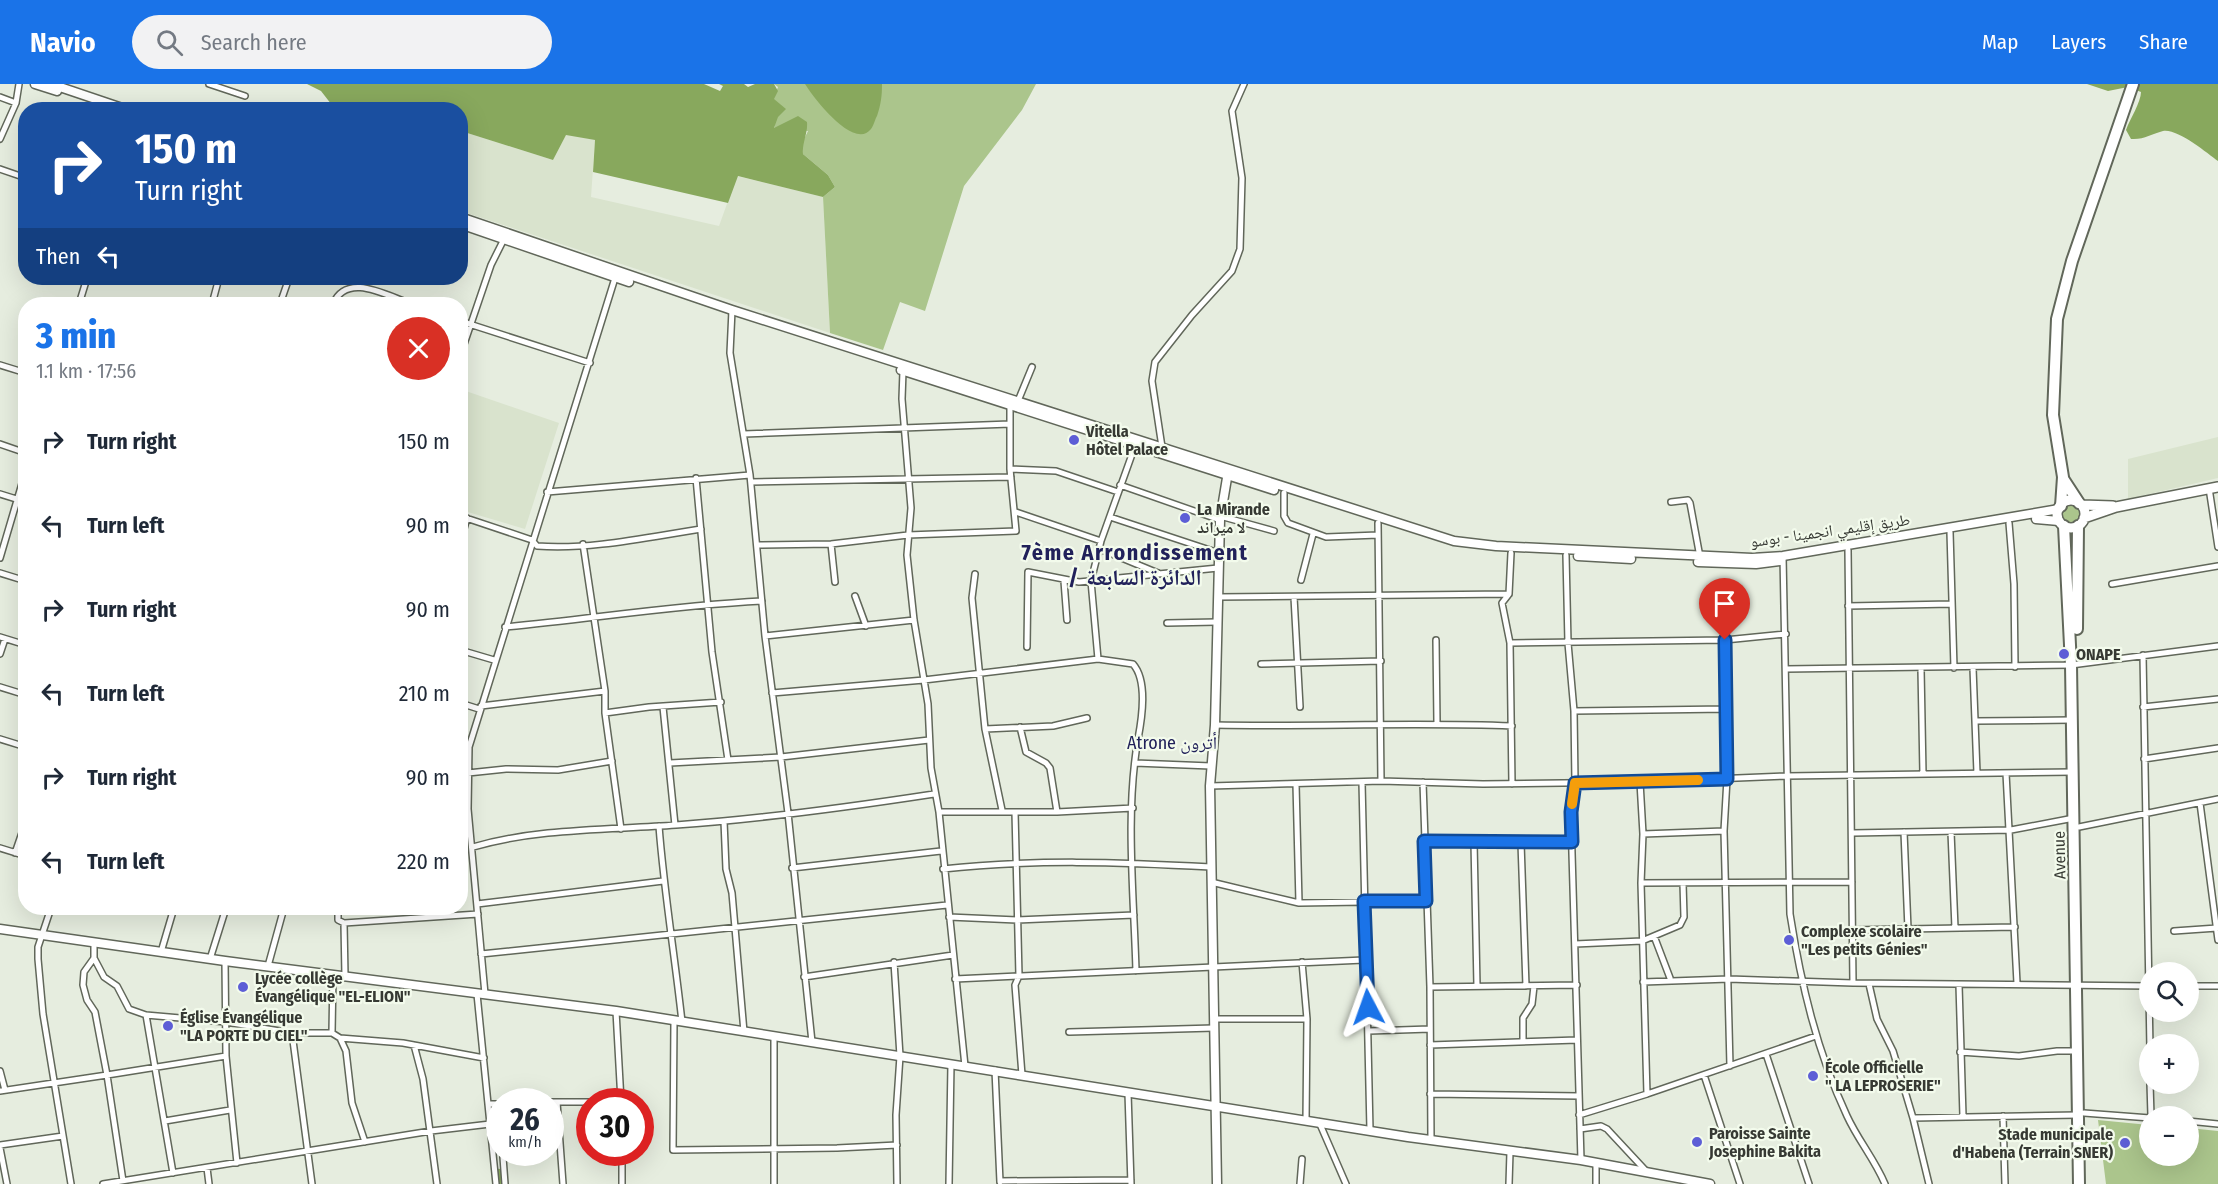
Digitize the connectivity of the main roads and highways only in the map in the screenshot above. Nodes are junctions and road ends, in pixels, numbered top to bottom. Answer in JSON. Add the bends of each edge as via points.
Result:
{"nodes":[{"id":1,"x":35,"y":84,"type":"edge"},
{"id":2,"x":51,"y":84,"type":"edge"},
{"id":3,"x":2133,"y":84,"type":"edge"},
{"id":4,"x":87,"y":102,"type":"edge"},
{"id":5,"x":104,"y":102,"type":"edge"},
{"id":6,"x":468,"y":221,"type":"edge"},
{"id":7,"x":468,"y":226,"type":"edge"},
{"id":8,"x":505,"y":236,"type":"junction"},
{"id":9,"x":731,"y":312,"type":"junction"},
{"id":10,"x":1228,"y":472,"type":"junction"},
{"id":11,"x":2063,"y":477,"type":"junction"},
{"id":12,"x":2214,"y":488,"type":"edge"},
{"id":13,"x":2080,"y":504,"type":"junction"},
{"id":14,"x":2060,"y":507,"type":"junction"},
{"id":15,"x":2116,"y":507,"type":"junction"},
{"id":16,"x":2081,"y":522,"type":"junction"},
{"id":17,"x":2062,"y":523,"type":"junction"},
{"id":18,"x":1605,"y":555,"type":"junction"},
{"id":19,"x":1784,"y":558,"type":"junction"},
{"id":20,"x":2074,"y":665,"type":"junction"},
{"id":21,"x":2076,"y":822,"type":"junction"},
{"id":22,"x":0,"y":929,"type":"edge"},
{"id":23,"x":2079,"y":983,"type":"junction"},
{"id":24,"x":1215,"y":1106,"type":"junction"},
{"id":25,"x":2081,"y":1114,"type":"junction"},
{"id":26,"x":1217,"y":1184,"type":"edge"},
{"id":27,"x":1710,"y":1184,"type":"edge"},
{"id":28,"x":2079,"y":1184,"type":"edge"},
{"id":29,"x":2085,"y":1184,"type":"edge"}],
"edges":[{"from":1,"to":4,"type":"main road"},
{"from":2,"to":5,"type":"main road"},
{"from":3,"to":11,"type":"highway","via":[[2083,225],[2060,305],[2055,334],[2054,415]]},
{"from":6,"to":8,"type":"main road"},
{"from":7,"to":8,"type":"main road"},
{"from":8,"to":9,"type":"main road"},
{"from":8,"to":9,"type":"main road","via":[[615,278]]},
{"from":9,"to":10,"type":"main road","via":[[1162,447]]},
{"from":9,"to":10,"type":"main road","via":[[1010,407]]},
{"from":10,"to":18,"type":"main road","via":[[1464,544]]},
{"from":10,"to":18,"type":"main road","via":[[1463,549]]},
{"from":10,"to":24,"type":"main road","via":[[1220,518],[1210,786]]},
{"from":11,"to":13,"type":"highway"},
{"from":11,"to":14,"type":"highway"},
{"from":12,"to":15,"type":"main road"},
{"from":13,"to":14,"type":"main road","via":[[2072,501]]},
{"from":13,"to":15,"type":"main road"},
{"from":13,"to":16,"type":"main road"},
{"from":14,"to":17,"type":"main road"},
{"from":14,"to":19,"type":"main road","name":"طريق إقليمي انجمينا - بوسو"},
{"from":15,"to":16,"type":"main road"},
{"from":16,"to":17,"type":"main road"},
{"from":16,"to":20,"type":"highway"},
{"from":17,"to":19,"type":"main road","name":"طريق إقليمي انجمينا - بوسو","via":[[2043,519],[2009,523]]},
{"from":17,"to":20,"type":"highway","name":"Avenue"},
{"from":18,"to":19,"type":"main road","name":"طريق إقليمي انجمينا - بوسو"},
{"from":18,"to":19,"type":"main road","name":"طريق إقليمي انجمينا - بوسو","via":[[1723,564]]},
{"from":20,"to":21,"type":"highway"},
{"from":20,"to":21,"type":"highway","name":"Avenue"},
{"from":21,"to":23,"type":"highway"},
{"from":22,"to":24,"type":"main road","via":[[616,1011]]},
{"from":23,"to":25,"type":"highway"},
{"from":23,"to":25,"type":"highway"},
{"from":24,"to":26,"type":"main road"},
{"from":24,"to":27,"type":"main road","via":[[1596,1162]]},
{"from":25,"to":28,"type":"highway"},
{"from":25,"to":29,"type":"highway"}]}
